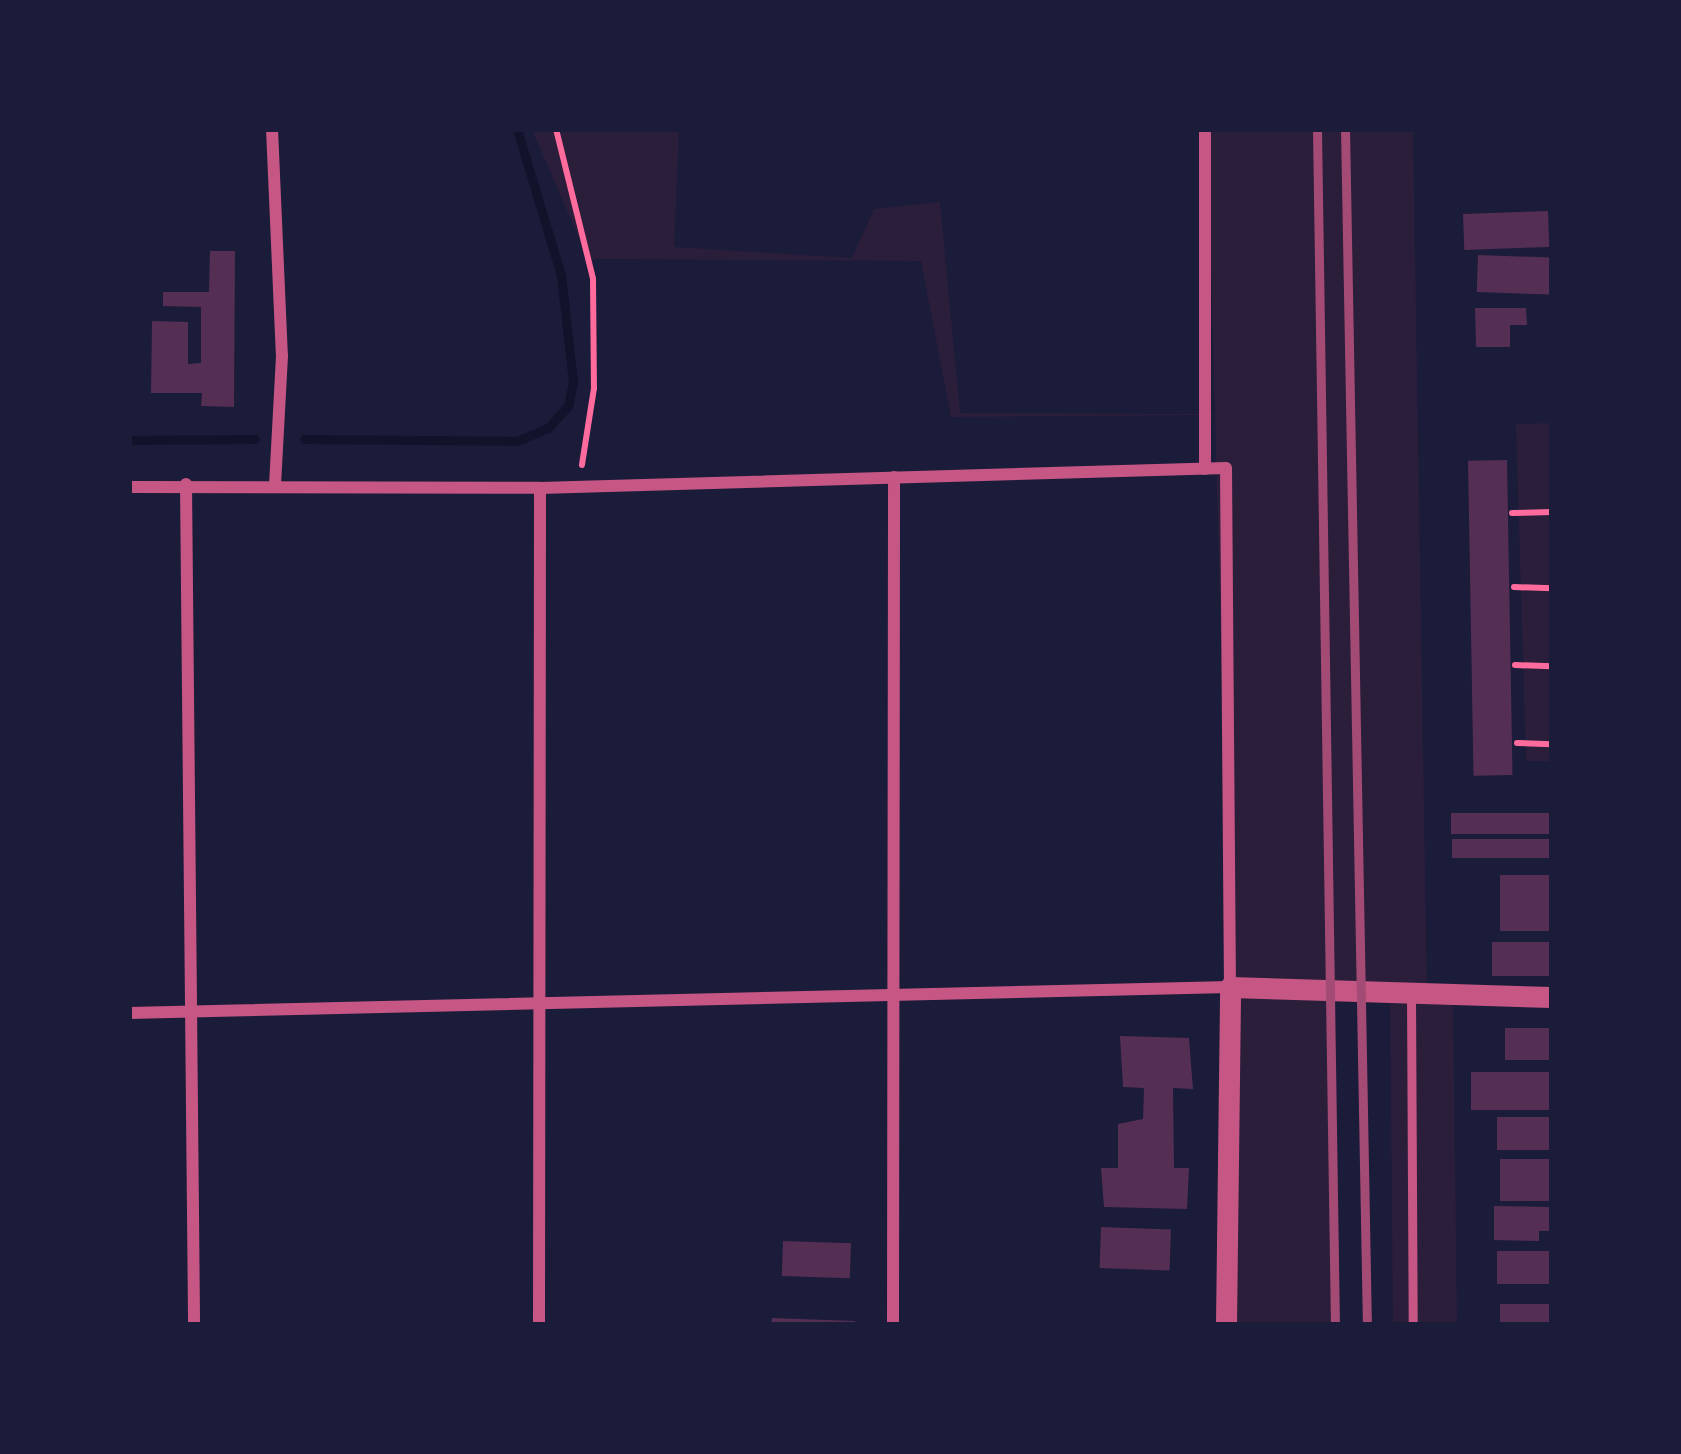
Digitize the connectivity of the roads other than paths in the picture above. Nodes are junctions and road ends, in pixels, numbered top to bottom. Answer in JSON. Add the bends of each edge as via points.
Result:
{"nodes":[{"id":1,"x":272,"y":129,"type":"edge"},
{"id":2,"x":1205,"y":129,"type":"edge"},
{"id":3,"x":1205,"y":469,"type":"junction"},
{"id":4,"x":894,"y":477,"type":"junction"},
{"id":5,"x":186,"y":484,"type":"junction"},
{"id":6,"x":275,"y":485,"type":"junction"},
{"id":7,"x":129,"y":487,"type":"edge"},
{"id":8,"x":540,"y":488,"type":"junction"},
{"id":9,"x":1230,"y":987,"type":"junction"},
{"id":10,"x":896,"y":996,"type":"junction"},
{"id":11,"x":1411,"y":996,"type":"junction"},
{"id":12,"x":1552,"y":997,"type":"edge"},
{"id":13,"x":543,"y":1006,"type":"junction"},
{"id":14,"x":193,"y":1011,"type":"junction"},
{"id":15,"x":129,"y":1013,"type":"edge"},
{"id":16,"x":194,"y":1325,"type":"edge"},
{"id":17,"x":538,"y":1325,"type":"edge"},
{"id":18,"x":893,"y":1325,"type":"edge"},
{"id":19,"x":1226,"y":1325,"type":"edge"},
{"id":20,"x":1413,"y":1325,"type":"edge"}],
"edges":[{"from":1,"to":6,"type":"street","via":[[282,356]]},
{"from":2,"to":3,"type":"street"},
{"from":3,"to":4,"type":"street"},
{"from":3,"to":9,"type":"street","via":[[1226,468]]},
{"from":4,"to":8,"type":"street"},
{"from":4,"to":10,"type":"street"},
{"from":5,"to":6,"type":"street"},
{"from":5,"to":7,"type":"street"},
{"from":5,"to":14,"type":"street"},
{"from":6,"to":8,"type":"street"},
{"from":8,"to":13,"type":"street"},
{"from":9,"to":10,"type":"street"},
{"from":9,"to":11,"type":"street"},
{"from":9,"to":19,"type":"street"},
{"from":10,"to":13,"type":"street"},
{"from":10,"to":18,"type":"street"},
{"from":11,"to":12,"type":"street"},
{"from":11,"to":20,"type":"lane"},
{"from":13,"to":14,"type":"street"},
{"from":13,"to":17,"type":"street"},
{"from":14,"to":15,"type":"street"},
{"from":14,"to":16,"type":"street"}]}
